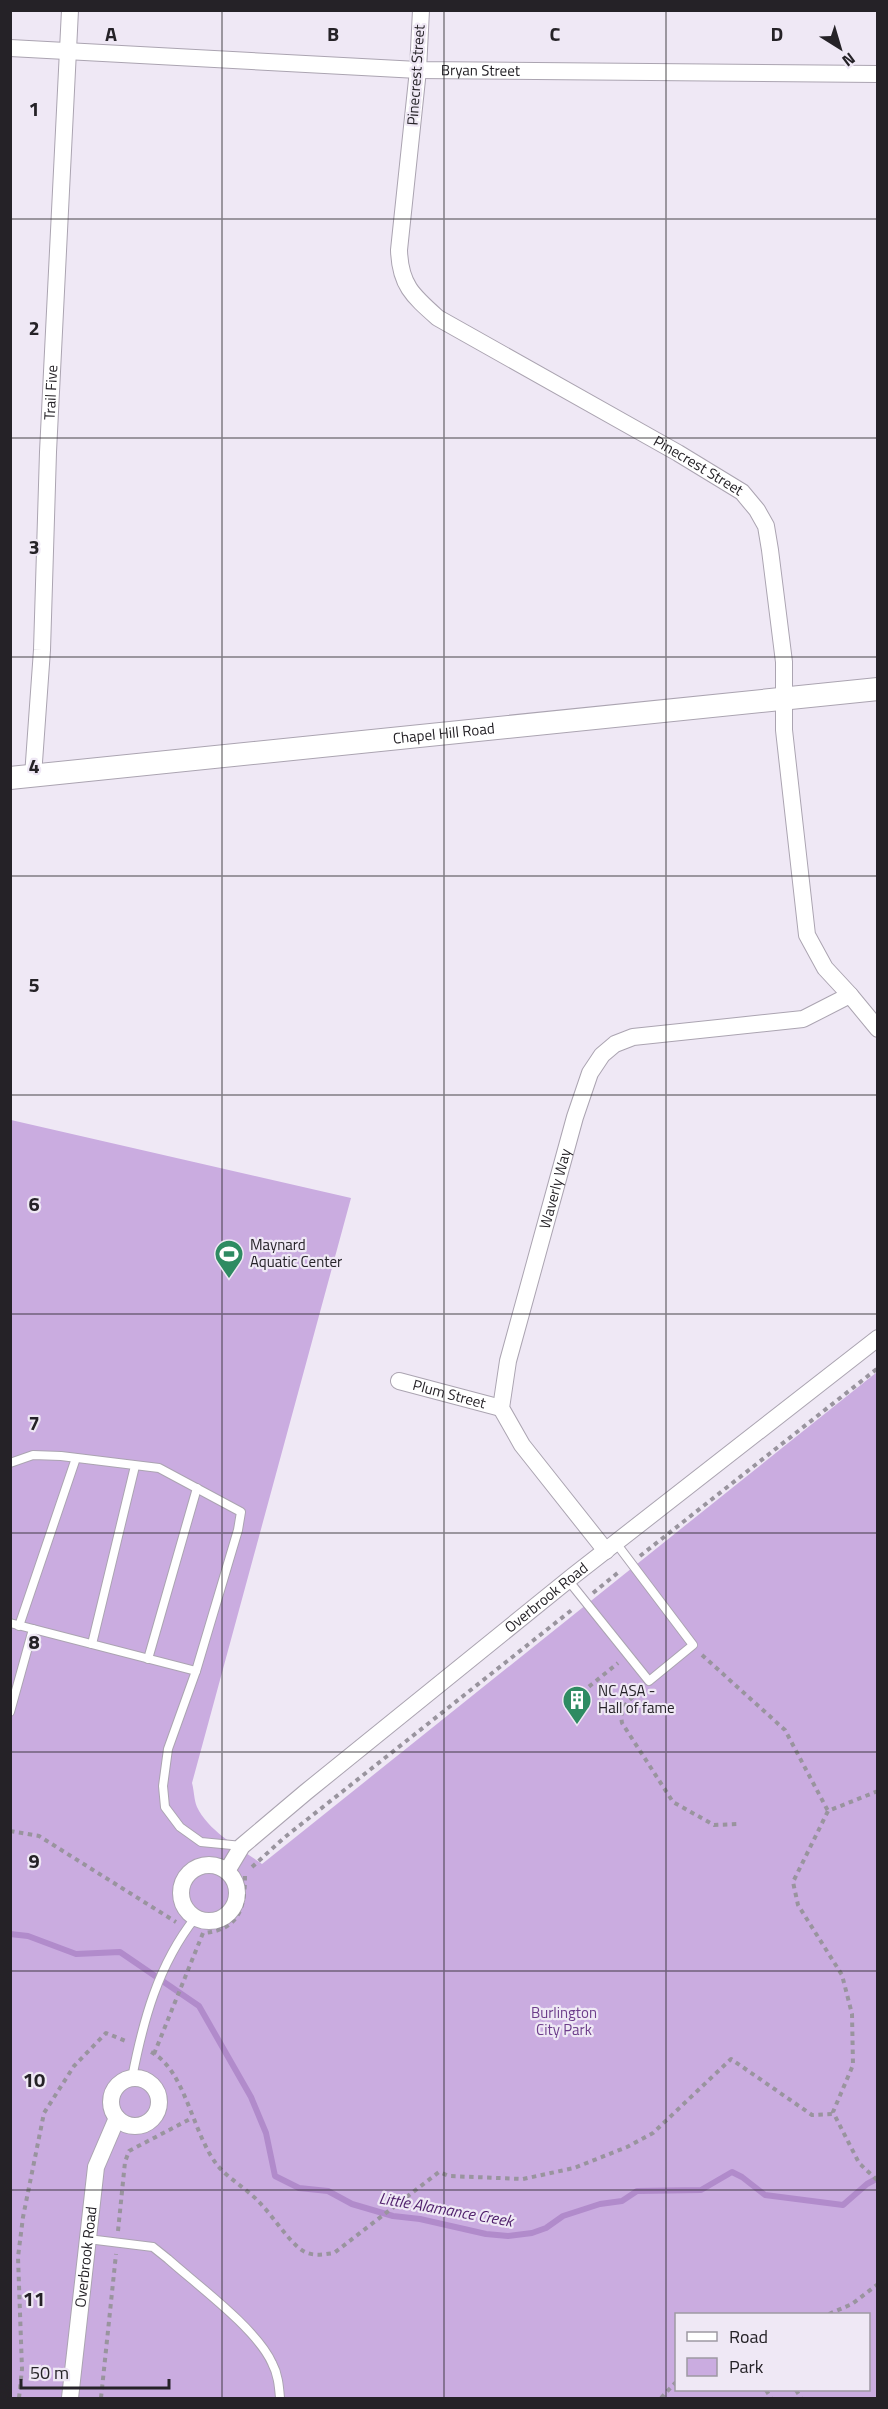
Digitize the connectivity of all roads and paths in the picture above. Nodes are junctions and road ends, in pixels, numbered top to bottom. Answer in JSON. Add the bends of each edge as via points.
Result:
{"nodes":[{"id":1,"x":70,"y":10,"type":"edge"},
{"id":2,"x":421,"y":10,"type":"edge"},
{"id":3,"x":10,"y":48,"type":"edge"},
{"id":4,"x":69,"y":53,"type":"junction"},
{"id":5,"x":418,"y":70,"type":"junction"},
{"id":6,"x":878,"y":74,"type":"edge"},
{"id":7,"x":878,"y":689,"type":"edge"},
{"id":8,"x":784,"y":699,"type":"junction"},
{"id":9,"x":33,"y":776,"type":"junction"},
{"id":10,"x":10,"y":778,"type":"edge"},
{"id":11,"x":850,"y":995,"type":"junction"},
{"id":12,"x":878,"y":1029,"type":"edge"},
{"id":13,"x":878,"y":1338,"type":"edge"},
{"id":14,"x":878,"y":1368,"type":"edge"},
{"id":15,"x":399,"y":1381,"type":"dead end"},
{"id":16,"x":501,"y":1408,"type":"junction"},
{"id":17,"x":76,"y":1458,"type":"junction"},
{"id":18,"x":10,"y":1463,"type":"edge"},
{"id":19,"x":135,"y":1466,"type":"junction"},
{"id":20,"x":197,"y":1488,"type":"junction"},
{"id":21,"x":611,"y":1547,"type":"junction"},
{"id":22,"x":631,"y":1563,"type":"junction"},
{"id":23,"x":568,"y":1580,"type":"junction"},
{"id":24,"x":584,"y":1600,"type":"junction"},
{"id":25,"x":15,"y":1625,"type":"edge"},
{"id":26,"x":33,"y":1629,"type":"junction"},
{"id":27,"x":92,"y":1644,"type":"junction"},
{"id":28,"x":700,"y":1652,"type":"dead end"},
{"id":29,"x":628,"y":1655,"type":"junction"},
{"id":30,"x":148,"y":1659,"type":"junction"},
{"id":31,"x":196,"y":1671,"type":"junction"},
{"id":32,"x":649,"y":1681,"type":"junction"},
{"id":33,"x":575,"y":1698,"type":"dead end"},
{"id":34,"x":10,"y":1712,"type":"edge"},
{"id":35,"x":878,"y":1791,"type":"edge"},
{"id":36,"x":828,"y":1811,"type":"junction"},
{"id":37,"x":739,"y":1824,"type":"dead end"},
{"id":38,"x":10,"y":1831,"type":"edge"},
{"id":39,"x":242,"y":1846,"type":"junction"},
{"id":40,"x":227,"y":1871,"type":"junction"},
{"id":41,"x":191,"y":1923,"type":"junction"},
{"id":42,"x":138,"y":2046,"type":"junction"},
{"id":43,"x":154,"y":2054,"type":"junction"},
{"id":44,"x":132,"y":2078,"type":"junction"},
{"id":45,"x":834,"y":2114,"type":"junction"},
{"id":46,"x":117,"y":2118,"type":"junction"},
{"id":47,"x":878,"y":2181,"type":"edge"},
{"id":48,"x":88,"y":2240,"type":"junction"},
{"id":49,"x":878,"y":2284,"type":"edge"},
{"id":50,"x":831,"y":2313,"type":"edge"},
{"id":51,"x":675,"y":2383,"type":"edge"},
{"id":52,"x":19,"y":2398,"type":"edge"},
{"id":53,"x":70,"y":2398,"type":"edge"},
{"id":54,"x":280,"y":2398,"type":"edge"},
{"id":55,"x":661,"y":2398,"type":"edge"}],
"edges":[{"from":1,"to":4,"type":"street","name":"Trail Five"},
{"from":2,"to":5,"type":"street","name":"Pinecrest Street"},
{"from":3,"to":4,"type":"street","name":"Bryan Street"},
{"from":4,"to":5,"type":"street","name":"Bryan Street"},
{"from":4,"to":9,"type":"street","name":"Trail Five"},
{"from":5,"to":6,"type":"street","name":"Bryan Street"},
{"from":5,"to":8,"type":"street","name":"Pinecrest Street","via":[[399,250],[399,269],[407,286],[438,318],[742,492],[766,526],[784,662]]},
{"from":7,"to":8,"type":"main road","name":"Chapel Hill Road"},
{"from":8,"to":9,"type":"main road","name":"Chapel Hill Road"},
{"from":8,"to":11,"type":"street","name":"Pinecrest Street","via":[[784,730],[807,935],[825,968]]},
{"from":9,"to":10,"type":"main road","name":"Chapel Hill Road"},
{"from":11,"to":12,"type":"street","name":"Pinecrest Street"},
{"from":11,"to":16,"type":"street","name":"Waverly Way","via":[[803,1019],[633,1037],[602,1055],[590,1072],[575,1117],[508,1361]]},
{"from":13,"to":21,"type":"street","name":"Overbrook Road"},
{"from":14,"to":22,"type":"path"},
{"from":15,"to":16,"type":"street","name":"Plum Street"},
{"from":16,"to":21,"type":"street","via":[[522,1445]]},
{"from":17,"to":18,"type":"lane","via":[[33,1455]]},
{"from":17,"to":19,"type":"lane"},
{"from":17,"to":25,"type":"lane"},
{"from":19,"to":20,"type":"lane","via":[[159,1468]]},
{"from":19,"to":27,"type":"lane"},
{"from":20,"to":30,"type":"lane"},
{"from":20,"to":31,"type":"lane","via":[[241,1512]]},
{"from":21,"to":22,"type":"lane"},
{"from":21,"to":23,"type":"street","name":"Overbrook Road"},
{"from":22,"to":24,"type":"path"},
{"from":22,"to":32,"type":"lane","via":[[693,1645]]},
{"from":23,"to":24,"type":"lane"},
{"from":23,"to":39,"type":"street","name":"Overbrook Road"},
{"from":24,"to":29,"type":"lane"},
{"from":24,"to":43,"type":"path","via":[[257,1861],[245,1875],[245,1900],[235,1920],[215,1932],[203,1933]]},
{"from":25,"to":26,"type":"lane"},
{"from":26,"to":27,"type":"lane"},
{"from":26,"to":34,"type":"lane"},
{"from":27,"to":30,"type":"lane"},
{"from":28,"to":36,"type":"path","via":[[784,1730]]},
{"from":29,"to":32,"type":"lane"},
{"from":29,"to":33,"type":"path"},
{"from":30,"to":31,"type":"lane"},
{"from":31,"to":39,"type":"lane","via":[[168,1749],[163,1786],[165,1807],[180,1827],[201,1842]]},
{"from":32,"to":37,"type":"path","via":[[625,1704],[620,1714],[622,1723],[673,1802],[714,1825]]},
{"from":35,"to":36,"type":"path"},
{"from":36,"to":45,"type":"path","via":[[793,1882],[798,1905],[842,1976],[852,2014],[853,2065]]},
{"from":38,"to":41,"type":"path","via":[[39,1836]]},
{"from":39,"to":40,"type":"street","name":"Overbrook Road"},
{"from":40,"to":41,"type":"street","via":[[237,1896],[229,1913],[213,1921]]},
{"from":40,"to":41,"type":"street","via":[[200,1866],[186,1877],[180,1895]]},
{"from":41,"to":42,"type":"lane","via":[[176,1943],[152,1996]]},
{"from":42,"to":43,"type":"path"},
{"from":42,"to":44,"type":"lane"},
{"from":42,"to":52,"type":"path","via":[[106,2033],[74,2066],[44,2113],[18,2258],[22,2369]]},
{"from":43,"to":45,"type":"path","via":[[176,2075],[195,2127],[218,2166],[262,2204],[299,2248],[317,2256],[333,2253],[439,2172],[523,2179],[574,2168],[627,2147],[653,2133],[731,2059],[812,2115]]},
{"from":44,"to":46,"type":"street","name":"Overbrook Road","via":[[114,2090],[111,2104]]},
{"from":44,"to":46,"type":"street","via":[[154,2087],[158,2110],[154,2118],[140,2126],[127,2125]]},
{"from":45,"to":47,"type":"path","via":[[859,2163]]},
{"from":46,"to":48,"type":"street","name":"Overbrook Road","via":[[96,2167]]},
{"from":48,"to":53,"type":"street","name":"Overbrook Road"},
{"from":48,"to":54,"type":"lane","via":[[153,2247],[168,2259],[256,2337],[273,2363]]},
{"from":49,"to":50,"type":"path","via":[[852,2304]]},
{"from":51,"to":55,"type":"path"}]}
